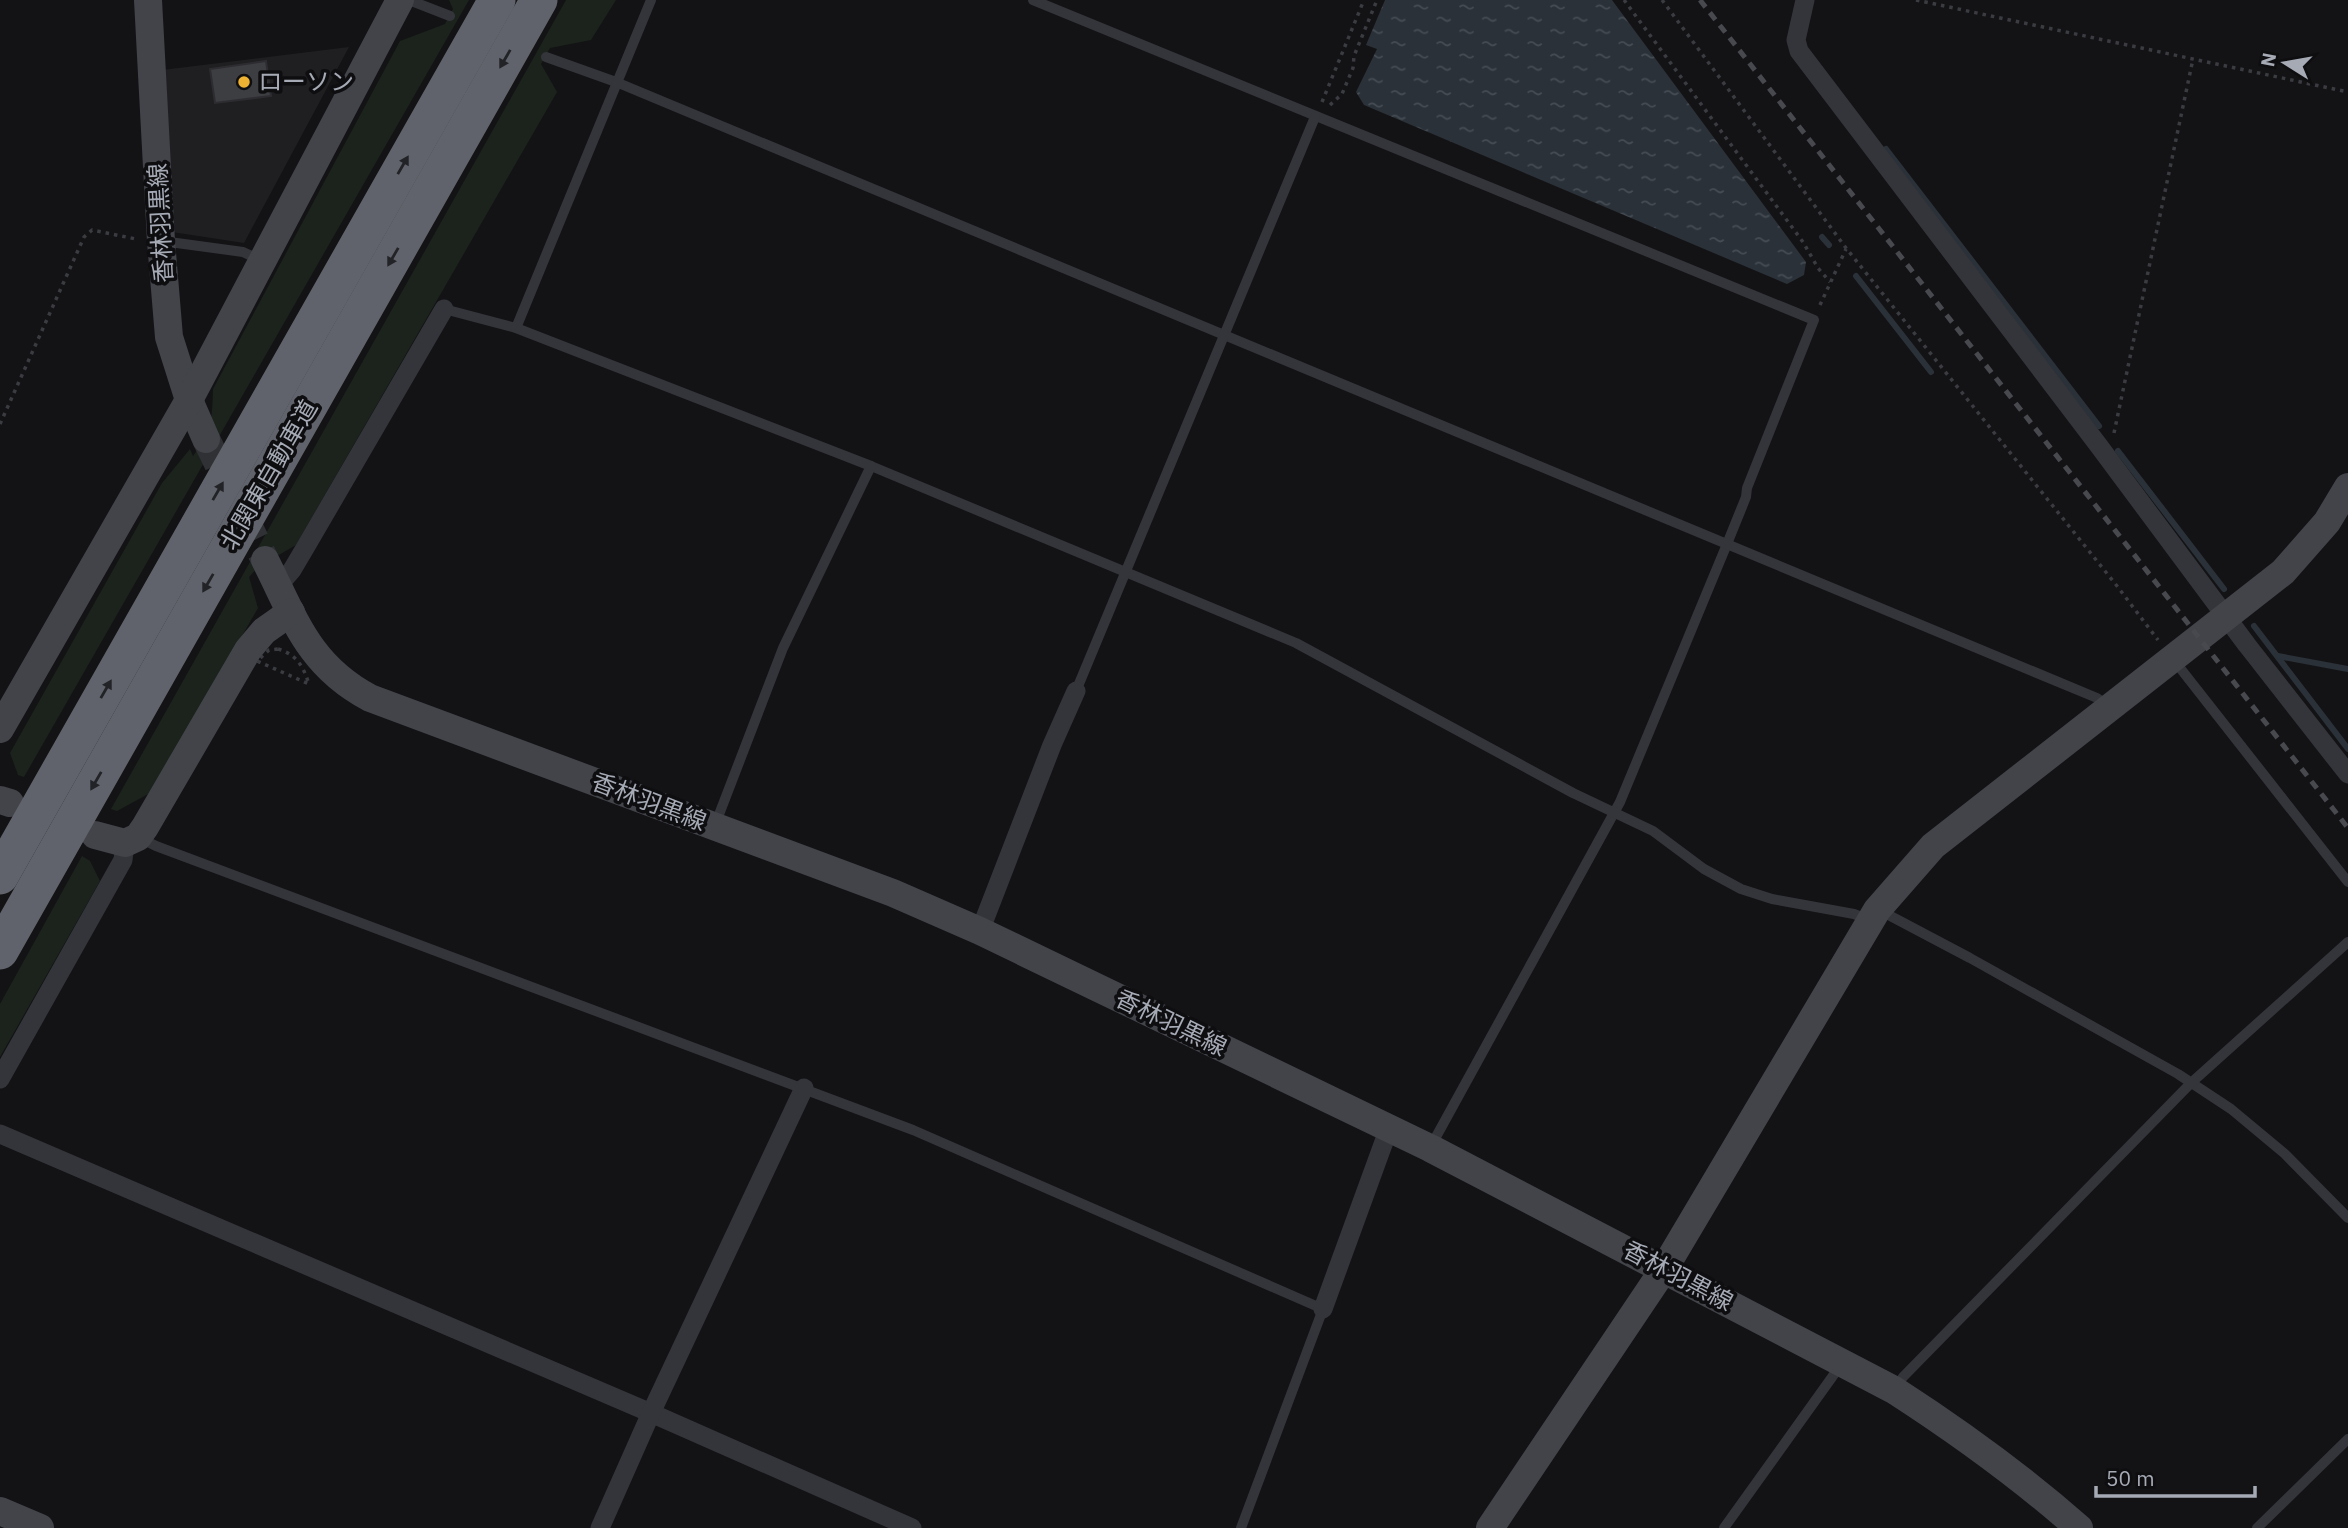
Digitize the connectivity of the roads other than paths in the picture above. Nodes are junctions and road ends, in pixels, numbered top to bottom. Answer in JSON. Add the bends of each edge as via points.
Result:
{"nodes":[{"id":1,"x":148,"y":0,"type":"edge"},
{"id":2,"x":400,"y":0,"type":"edge"},
{"id":3,"x":409,"y":0,"type":"edge"},
{"id":4,"x":497,"y":0,"type":"edge"},
{"id":5,"x":539,"y":0,"type":"edge"},
{"id":6,"x":650,"y":0,"type":"edge"},
{"id":7,"x":1033,"y":0,"type":"edge"},
{"id":8,"x":1805,"y":0,"type":"edge"},
{"id":9,"x":450,"y":16,"type":"dead end"},
{"id":10,"x":545,"y":57,"type":"dead end"},
{"id":11,"x":616,"y":82,"type":"junction"},
{"id":12,"x":1315,"y":117,"type":"junction"},
{"id":13,"x":161,"y":241,"type":"junction"},
{"id":14,"x":263,"y":262,"type":"junction"},
{"id":15,"x":444,"y":309,"type":"joint"},
{"id":16,"x":516,"y":328,"type":"junction"},
{"id":17,"x":1224,"y":337,"type":"junction"},
{"id":18,"x":189,"y":400,"type":"junction"},
{"id":19,"x":206,"y":439,"type":"tunnel mouth"},
{"id":20,"x":871,"y":466,"type":"junction"},
{"id":21,"x":2348,"y":487,"type":"edge"},
{"id":22,"x":1727,"y":544,"type":"junction"},
{"id":23,"x":265,"y":560,"type":"tunnel mouth"},
{"id":24,"x":1127,"y":571,"type":"junction"},
{"id":25,"x":278,"y":586,"type":"junction"},
{"id":26,"x":290,"y":612,"type":"junction"},
{"id":27,"x":2226,"y":616,"type":"junction"},
{"id":28,"x":2172,"y":659,"type":"junction"},
{"id":29,"x":1076,"y":691,"type":"joint"},
{"id":30,"x":2110,"y":707,"type":"junction"},
{"id":31,"x":0,"y":729,"type":"edge"},
{"id":32,"x":2348,"y":774,"type":"edge"},
{"id":33,"x":1615,"y":813,"type":"junction"},
{"id":34,"x":714,"y":827,"type":"junction"},
{"id":35,"x":95,"y":835,"type":"dead end"},
{"id":36,"x":132,"y":840,"type":"junction"},
{"id":37,"x":0,"y":876,"type":"edge"},
{"id":38,"x":2348,"y":882,"type":"edge"},
{"id":39,"x":1874,"y":915,"type":"junction"},
{"id":40,"x":981,"y":931,"type":"junction"},
{"id":41,"x":2348,"y":942,"type":"edge"},
{"id":42,"x":0,"y":951,"type":"edge"},
{"id":43,"x":0,"y":1079,"type":"edge"},
{"id":44,"x":2191,"y":1083,"type":"junction"},
{"id":45,"x":804,"y":1088,"type":"junction"},
{"id":46,"x":1390,"y":1128,"type":"junction"},
{"id":47,"x":0,"y":1134,"type":"edge"},
{"id":48,"x":1430,"y":1148,"type":"junction"},
{"id":49,"x":2348,"y":1218,"type":"edge"},
{"id":50,"x":1664,"y":1269,"type":"junction"},
{"id":51,"x":1323,"y":1309,"type":"junction"},
{"id":52,"x":1842,"y":1362,"type":"junction"},
{"id":53,"x":1894,"y":1390,"type":"junction"},
{"id":54,"x":650,"y":1413,"type":"junction"},
{"id":55,"x":2348,"y":1440,"type":"edge"},
{"id":56,"x":0,"y":1511,"type":"edge"},
{"id":57,"x":40,"y":1528,"type":"edge"},
{"id":58,"x":600,"y":1528,"type":"edge"},
{"id":59,"x":912,"y":1528,"type":"edge"},
{"id":60,"x":1241,"y":1528,"type":"edge"},
{"id":61,"x":1490,"y":1528,"type":"edge"},
{"id":62,"x":1724,"y":1528,"type":"edge"},
{"id":63,"x":2079,"y":1528,"type":"edge"},
{"id":64,"x":2258,"y":1528,"type":"edge"}],
"edges":[{"from":1,"to":13,"type":"main road","name":"香林羽黒線"},
{"from":2,"to":14,"type":"main road"},
{"from":3,"to":9,"type":"lane"},
{"from":37,"to":4,"type":"highway","name":"北関東自動車道","one_way":true},
{"from":5,"to":42,"type":"highway","name":"北関東自動車道","one_way":true},
{"from":6,"to":11,"type":"lane"},
{"from":7,"to":12,"type":"lane"},
{"from":8,"to":27,"type":"street","via":[[1798,51]]},
{"from":10,"to":11,"type":"lane"},
{"from":11,"to":16,"type":"lane"},
{"from":11,"to":17,"type":"lane"},
{"from":12,"to":17,"type":"lane"},
{"from":12,"to":22,"type":"lane","via":[[1814,320]]},
{"from":13,"to":14,"type":"lane","via":[[243,252]]},
{"from":13,"to":18,"type":"main road","name":"香林羽黒線","via":[[169,337]]},
{"from":14,"to":18,"type":"main road"},
{"from":15,"to":16,"type":"lane"},
{"from":15,"to":25,"type":"street","via":[[292,570]]},
{"from":16,"to":20,"type":"lane"},
{"from":17,"to":22,"type":"lane"},
{"from":17,"to":24,"type":"lane"},
{"from":18,"to":19,"type":"main road","name":"香林羽黒線"},
{"from":18,"to":31,"type":"main road"},
{"from":20,"to":24,"type":"lane"},
{"from":20,"to":34,"type":"lane","via":[[783,648]]},
{"from":21,"to":27,"type":"main road","via":[[2328,522],[2302,553]]},
{"from":22,"to":30,"type":"lane"},
{"from":22,"to":33,"type":"lane"},
{"from":23,"to":25,"type":"main road","name":"香林羽黒線"},
{"from":24,"to":29,"type":"lane"},
{"from":24,"to":33,"type":"lane","via":[[1296,643]]},
{"from":25,"to":26,"type":"main road","name":"香林羽黒線"},
{"from":26,"to":34,"type":"main road","name":"香林羽黒線","via":[[326,667],[370,698]]},
{"from":26,"to":36,"type":"main road","via":[[248,650],[163,800]]},
{"from":27,"to":28,"type":"main road"},
{"from":27,"to":32,"type":"street"},
{"from":28,"to":30,"type":"main road"},
{"from":28,"to":38,"type":"lane"},
{"from":29,"to":40,"type":"street"},
{"from":30,"to":39,"type":"main road","via":[[1933,846]]},
{"from":33,"to":39,"type":"lane","via":[[1653,831],[1704,869],[1741,889],[1772,899]]},
{"from":33,"to":48,"type":"lane"},
{"from":34,"to":40,"type":"main road","name":"香林羽黒線"},
{"from":35,"to":36,"type":"main road"},
{"from":36,"to":43,"type":"street"},
{"from":36,"to":45,"type":"lane"},
{"from":39,"to":44,"type":"lane","via":[[1970,958]]},
{"from":39,"to":50,"type":"main road"},
{"from":40,"to":46,"type":"main road","name":"香林羽黒線"},
{"from":41,"to":44,"type":"lane"},
{"from":44,"to":49,"type":"lane","via":[[2285,1154]]},
{"from":44,"to":53,"type":"lane"},
{"from":45,"to":51,"type":"lane","via":[[913,1130]]},
{"from":45,"to":54,"type":"street"},
{"from":46,"to":48,"type":"main road","name":"香林羽黒線"},
{"from":46,"to":51,"type":"street"},
{"from":47,"to":54,"type":"street"},
{"from":48,"to":50,"type":"main road","name":"香林羽黒線"},
{"from":50,"to":52,"type":"main road","name":"香林羽黒線"},
{"from":50,"to":61,"type":"main road"},
{"from":51,"to":60,"type":"lane"},
{"from":52,"to":53,"type":"main road","name":"香林羽黒線"},
{"from":52,"to":62,"type":"lane"},
{"from":53,"to":63,"type":"main road","name":"香林羽黒線","via":[[1985,1451]]},
{"from":54,"to":58,"type":"street"},
{"from":54,"to":59,"type":"street"},
{"from":55,"to":64,"type":"lane"},
{"from":56,"to":57,"type":"main road"}]}
